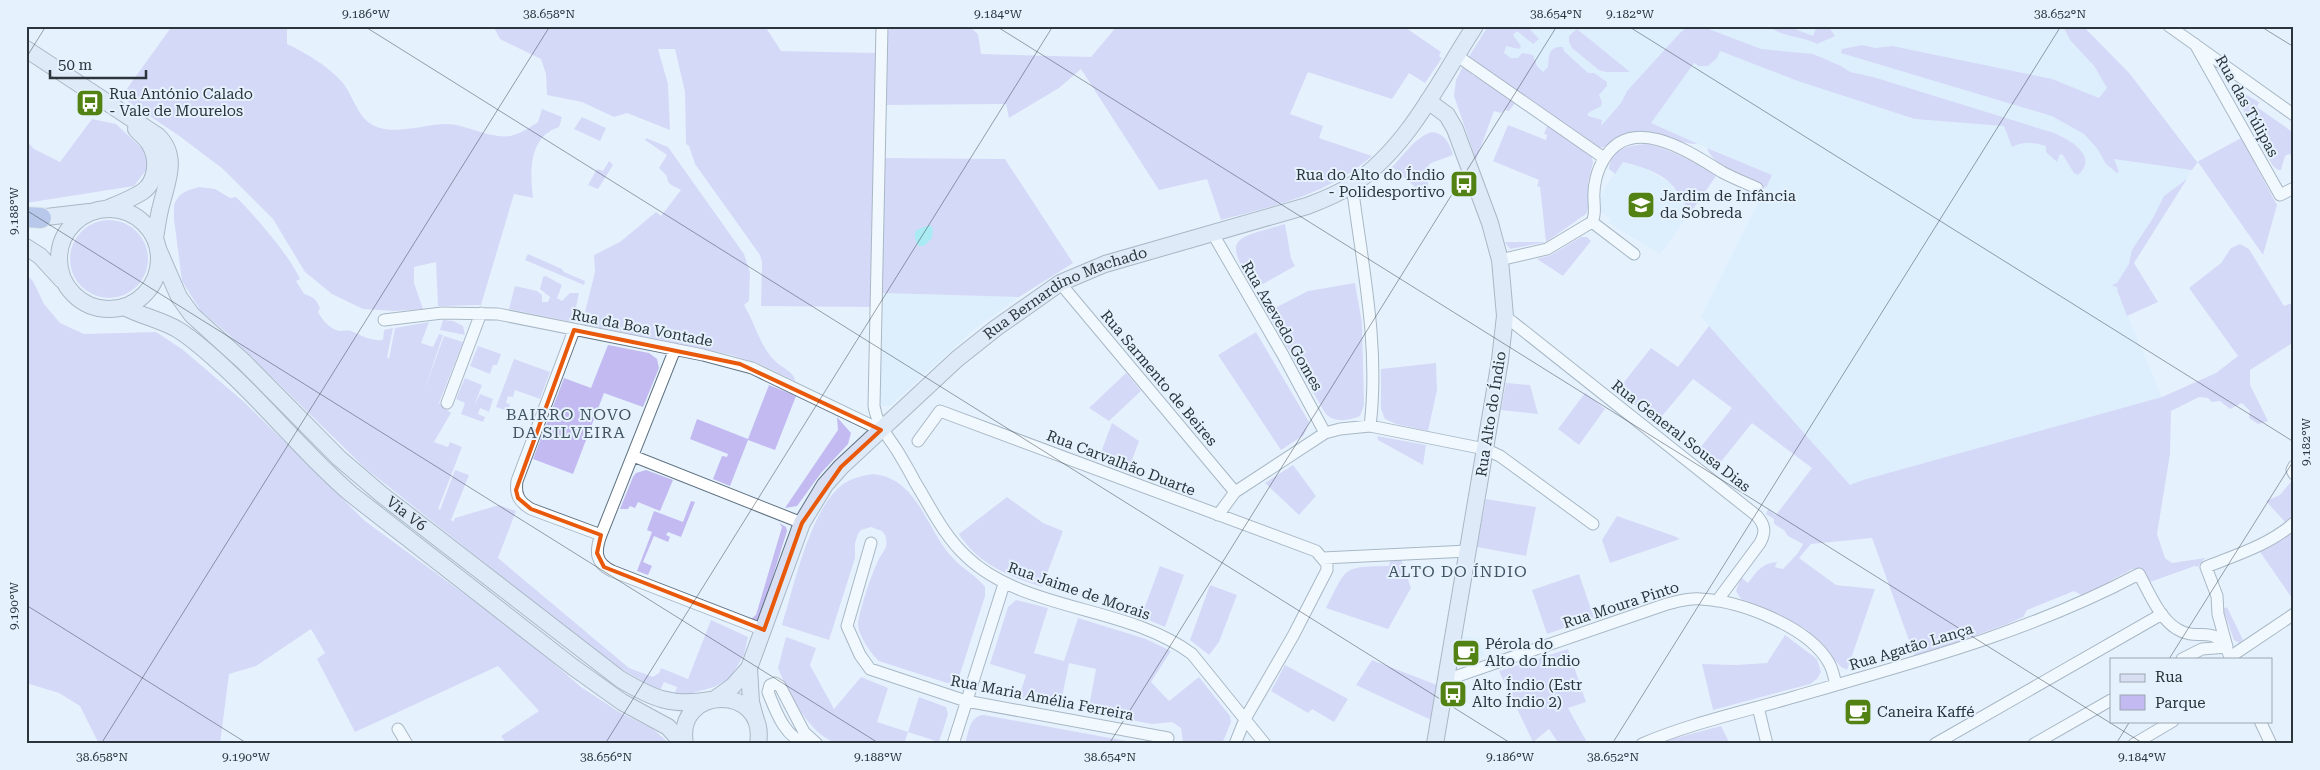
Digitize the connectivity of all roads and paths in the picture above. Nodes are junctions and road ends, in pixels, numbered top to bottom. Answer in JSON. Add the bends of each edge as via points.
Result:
{"nodes":[{"id":1,"x":882,"y":26,"type":"edge"},
{"id":2,"x":1475,"y":26,"type":"edge"},
{"id":3,"x":2169,"y":26,"type":"edge"},
{"id":4,"x":2195,"y":44,"type":"junction"},
{"id":5,"x":26,"y":49,"type":"edge"},
{"id":6,"x":1456,"y":55,"type":"junction"},
{"id":7,"x":1428,"y":101,"type":"junction"},
{"id":8,"x":110,"y":106,"type":"junction"},
{"id":9,"x":2294,"y":116,"type":"edge"},
{"id":10,"x":1604,"y":158,"type":"junction"},
{"id":11,"x":1352,"y":186,"type":"junction"},
{"id":12,"x":1757,"y":188,"type":"dead end"},
{"id":13,"x":2294,"y":188,"type":"edge"},
{"id":14,"x":102,"y":210,"type":"junction"},
{"id":15,"x":31,"y":218,"type":"edge"},
{"id":16,"x":1592,"y":222,"type":"junction"},
{"id":17,"x":1212,"y":234,"type":"junction"},
{"id":18,"x":157,"y":244,"type":"junction"},
{"id":19,"x":26,"y":247,"type":"edge"},
{"id":20,"x":1634,"y":254,"type":"dead end"},
{"id":21,"x":1500,"y":260,"type":"junction"},
{"id":22,"x":1060,"y":283,"type":"junction"},
{"id":23,"x":68,"y":288,"type":"junction"},
{"id":24,"x":124,"y":307,"type":"junction"},
{"id":25,"x":481,"y":313,"type":"junction"},
{"id":26,"x":1505,"y":316,"type":"junction"},
{"id":27,"x":384,"y":320,"type":"dead end"},
{"id":28,"x":574,"y":330,"type":"junction"},
{"id":29,"x":674,"y":349,"type":"junction"},
{"id":30,"x":447,"y":403,"type":"dead end"},
{"id":31,"x":1370,"y":426,"type":"junction"},
{"id":32,"x":881,"y":430,"type":"junction"},
{"id":33,"x":1325,"y":433,"type":"junction"},
{"id":34,"x":918,"y":441,"type":"dead end"},
{"id":35,"x":1485,"y":449,"type":"junction"},
{"id":36,"x":633,"y":456,"type":"junction"},
{"id":37,"x":2294,"y":466,"type":"edge"},
{"id":38,"x":2294,"y":474,"type":"edge"},
{"id":39,"x":1235,"y":492,"type":"junction"},
{"id":40,"x":1218,"y":515,"type":"junction"},
{"id":41,"x":2294,"y":522,"type":"edge"},
{"id":42,"x":802,"y":523,"type":"junction"},
{"id":43,"x":1593,"y":524,"type":"dead end"},
{"id":44,"x":601,"y":535,"type":"junction"},
{"id":45,"x":871,"y":543,"type":"dead end"},
{"id":46,"x":1468,"y":551,"type":"junction"},
{"id":47,"x":1324,"y":558,"type":"junction"},
{"id":48,"x":1004,"y":584,"type":"junction"},
{"id":49,"x":1717,"y":601,"type":"junction"},
{"id":50,"x":2162,"y":614,"type":"junction"},
{"id":51,"x":2292,"y":618,"type":"edge"},
{"id":52,"x":764,"y":630,"type":"junction"},
{"id":53,"x":2229,"y":654,"type":"edge"},
{"id":54,"x":2184,"y":658,"type":"edge"},
{"id":55,"x":749,"y":668,"type":"junction"},
{"id":56,"x":1446,"y":680,"type":"junction"},
{"id":57,"x":1836,"y":685,"type":"junction"},
{"id":58,"x":713,"y":699,"type":"junction"},
{"id":59,"x":966,"y":701,"type":"junction"},
{"id":60,"x":2110,"y":701,"type":"edge"},
{"id":61,"x":1758,"y":707,"type":"junction"},
{"id":62,"x":1245,"y":719,"type":"junction"},
{"id":63,"x":756,"y":722,"type":"junction"},
{"id":64,"x":2171,"y":722,"type":"edge"},
{"id":65,"x":2260,"y":722,"type":"edge"},
{"id":66,"x":799,"y":723,"type":"junction"},
{"id":67,"x":398,"y":729,"type":"dead end"},
{"id":68,"x":788,"y":732,"type":"junction"},
{"id":69,"x":1168,"y":738,"type":"dead end"},
{"id":70,"x":407,"y":744,"type":"edge"},
{"id":71,"x":684,"y":744,"type":"edge"},
{"id":72,"x":758,"y":744,"type":"edge"},
{"id":73,"x":771,"y":744,"type":"edge"},
{"id":74,"x":807,"y":744,"type":"edge"},
{"id":75,"x":817,"y":744,"type":"edge"},
{"id":76,"x":953,"y":744,"type":"edge"},
{"id":77,"x":1235,"y":744,"type":"edge"},
{"id":78,"x":1265,"y":744,"type":"edge"},
{"id":79,"x":1436,"y":744,"type":"edge"},
{"id":80,"x":1642,"y":744,"type":"edge"},
{"id":81,"x":1767,"y":744,"type":"edge"},
{"id":82,"x":1936,"y":744,"type":"edge"},
{"id":83,"x":2034,"y":744,"type":"edge"},
{"id":84,"x":2134,"y":744,"type":"edge"},
{"id":85,"x":2271,"y":744,"type":"edge"}],
"edges":[{"from":1,"to":32,"type":"street","via":[[874,406]]},
{"from":2,"to":6,"type":"main road","name":"Rua Bernardino Machado"},
{"from":3,"to":4,"type":"street"},
{"from":4,"to":9,"type":"street"},
{"from":4,"to":13,"type":"street","name":"Rua das Túlipas","via":[[2280,195]]},
{"from":5,"to":8,"type":"main road","via":[[62,70]]},
{"from":6,"to":7,"type":"main road","name":"Rua Bernardino Machado"},
{"from":6,"to":10,"type":"street"},
{"from":7,"to":11,"type":"main road","name":"Rua Bernardino Machado","via":[[1384,158]]},
{"from":7,"to":21,"type":"main road","name":"Rua Alto do Índio","via":[[1452,122],[1490,223]]},
{"from":8,"to":14,"type":"main road","via":[[149,143],[155,167],[152,180],[142,192]]},
{"from":8,"to":18,"type":"main road","via":[[158,136],[170,154]]},
{"from":10,"to":12,"type":"street","via":[[1630,139],[1657,140],[1679,146]]},
{"from":10,"to":16,"type":"street","via":[[1596,180]]},
{"from":11,"to":17,"type":"main road","name":"Rua Bernardino Machado","via":[[1308,206]]},
{"from":11,"to":31,"type":"street","via":[[1370,325],[1373,386]]},
{"from":14,"to":15,"type":"main road"},
{"from":14,"to":18,"type":"main road","via":[[122,211],[137,217],[147,225]]},
{"from":14,"to":23,"type":"main road","via":[[85,215],[73,225],[62,245],[60,268]]},
{"from":16,"to":20,"type":"street"},
{"from":16,"to":21,"type":"street","via":[[1546,249]]},
{"from":17,"to":22,"type":"main road","name":"Rua Bernardino Machado","via":[[1106,264]]},
{"from":17,"to":33,"type":"street","name":"Rua Azevedo Gomes","via":[[1284,355]]},
{"from":18,"to":24,"type":"main road","via":[[159,265],[154,282],[138,300]]},
{"from":18,"to":58,"type":"main road","name":"Via V6","via":[[179,297],[192,315],[244,362],[338,458],[374,488],[638,690],[668,702]]},
{"from":19,"to":23,"type":"main road","via":[[49,264]]},
{"from":21,"to":26,"type":"main road","name":"Rua Alto do Índio"},
{"from":22,"to":32,"type":"main road","name":"Rua Bernardino Machado","via":[[957,359]]},
{"from":22,"to":39,"type":"street","name":"Rua Sarmento de Beires"},
{"from":23,"to":24,"type":"main road","via":[[93,307]]},
{"from":24,"to":71,"type":"main road","name":"Via V6","via":[[169,325],[194,341],[241,383],[351,494],[588,679],[660,722]]},
{"from":25,"to":27,"type":"street","name":"Rua da Boa Vontade","via":[[442,313]]},
{"from":25,"to":28,"type":"street","name":"Rua da Boa Vontade"},
{"from":25,"to":30,"type":"street"},
{"from":26,"to":35,"type":"main road","name":"Rua Alto do Índio"},
{"from":26,"to":49,"type":"street","name":"Rua General Sousa Dias","via":[[1762,522],[1764,536]]},
{"from":28,"to":29,"type":"street","name":"Rua da Boa Vontade"},
{"from":28,"to":44,"type":"street","via":[[516,490],[523,505]]},
{"from":29,"to":32,"type":"street","name":"Rua da Boa Vontade","via":[[752,368]]},
{"from":29,"to":36,"type":"street"},
{"from":31,"to":33,"type":"street"},
{"from":31,"to":35,"type":"street"},
{"from":32,"to":42,"type":"main road","name":"Rua Bernardino Machado","via":[[825,485]]},
{"from":32,"to":48,"type":"street","name":"Rua Jaime de Morais","via":[[954,544]]},
{"from":33,"to":39,"type":"street"},
{"from":34,"to":40,"type":"street","name":"Rua Carvalhão Duarte","via":[[940,411]]},
{"from":35,"to":43,"type":"street","via":[[1500,456]]},
{"from":35,"to":46,"type":"main road","name":"Rua Alto do Índio"},
{"from":36,"to":42,"type":"street"},
{"from":36,"to":44,"type":"street"},
{"from":37,"to":38,"type":"street"},
{"from":39,"to":40,"type":"street"},
{"from":40,"to":47,"type":"street","name":"Rua Carvalhão Duarte","via":[[1316,551]]},
{"from":41,"to":53,"type":"street","via":[[2257,546],[2206,567],[2217,596],[2218,614]]},
{"from":42,"to":52,"type":"main road","name":"Rua Bernardino Machado"},
{"from":44,"to":52,"type":"street","via":[[596,553],[604,567]]},
{"from":45,"to":59,"type":"street","name":"Rua Maria Amélia Ferreira","via":[[847,626],[864,663],[878,672]]},
{"from":46,"to":47,"type":"street"},
{"from":46,"to":56,"type":"main road","name":"Rua Alto do Índio"},
{"from":47,"to":62,"type":"street","via":[[1326,570],[1293,636]]},
{"from":48,"to":59,"type":"street"},
{"from":48,"to":62,"type":"street","name":"Rua Jaime de Morais","via":[[1167,637],[1192,654]]},
{"from":49,"to":56,"type":"street","name":"Rua Moura Pinto","via":[[1689,599],[1667,604]]},
{"from":49,"to":57,"type":"street","name":"Rua Moura Pinto","via":[[1764,614],[1808,640],[1828,662]]},
{"from":50,"to":53,"type":"street","via":[[2184,632],[2214,636]]},
{"from":50,"to":57,"type":"street","name":"Rua Agatão Lança","via":[[2139,574],[2033,623],[1955,651]]},
{"from":50,"to":82,"type":"street"},
{"from":51,"to":53,"type":"street"},
{"from":52,"to":55,"type":"main road","name":"Rua Bernardino Machado"},
{"from":53,"to":54,"type":"street","via":[[2202,649]]},
{"from":55,"to":58,"type":"main road","name":"Rua Bernardino Machado","via":[[734,686]]},
{"from":55,"to":63,"type":"main road","name":"Rua Bernardino Machado","via":[[750,702]]},
{"from":56,"to":79,"type":"main road","name":"Rua Alto do Índio"},
{"from":57,"to":61,"type":"street","name":"Rua Agatão Lança"},
{"from":58,"to":63,"type":"main road","via":[[728,698],[739,702],[748,708]]},
{"from":58,"to":71,"type":"main road","name":"Rua Bernardino Machado","via":[[698,707],[689,717]]},
{"from":59,"to":69,"type":"street","name":"Rua Maria Amélia Ferreira"},
{"from":59,"to":76,"type":"street"},
{"from":60,"to":83,"type":"street"},
{"from":61,"to":80,"type":"street","name":"Rua Agatão Lança","via":[[1681,728]]},
{"from":61,"to":81,"type":"street"},
{"from":62,"to":77,"type":"street"},
{"from":62,"to":78,"type":"street","name":"Rua Jaime de Morais"},
{"from":63,"to":72,"type":"main road"},
{"from":63,"to":73,"type":"main road"},
{"from":64,"to":84,"type":"street"},
{"from":65,"to":85,"type":"street"},
{"from":66,"to":68,"type":"street","via":[[797,733]]},
{"from":66,"to":68,"type":"street","via":[[780,686],[770,685],[768,692]]},
{"from":66,"to":75,"type":"street"},
{"from":67,"to":70,"type":"street"},
{"from":68,"to":74,"type":"street"}]}
